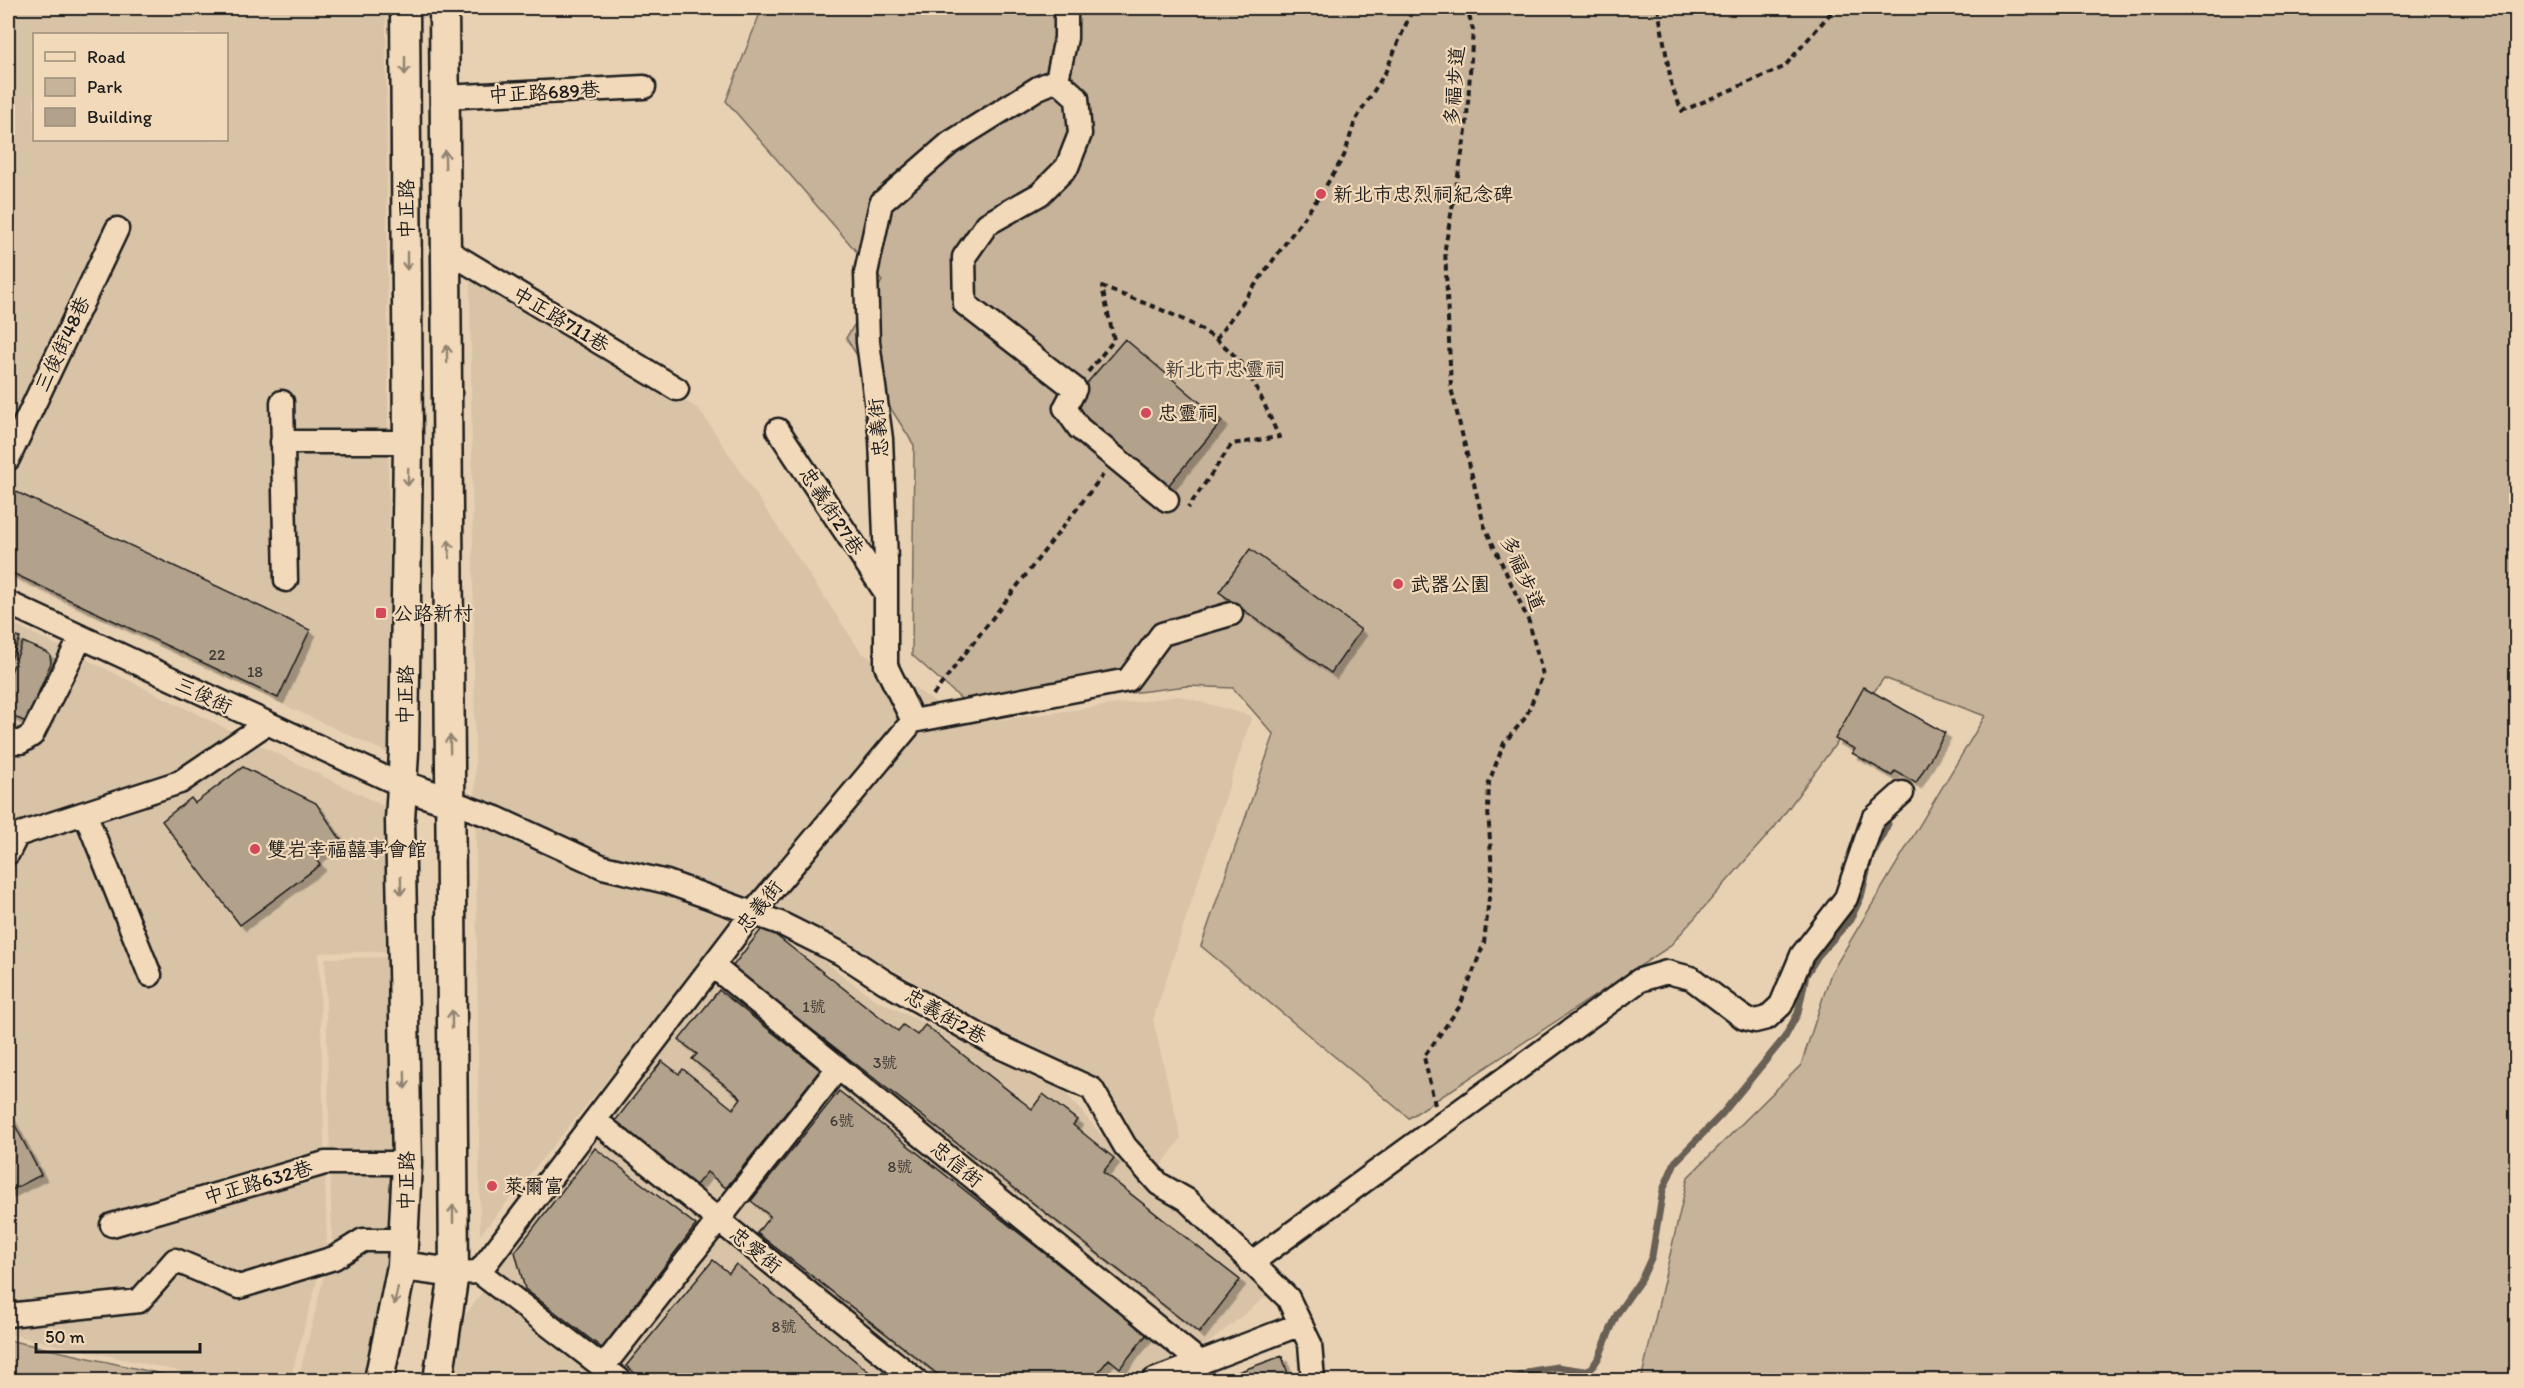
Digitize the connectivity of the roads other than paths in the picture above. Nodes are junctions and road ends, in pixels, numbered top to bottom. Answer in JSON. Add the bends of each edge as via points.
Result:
{"nodes":[{"id":1,"x":405,"y":8,"type":"edge"},
{"id":2,"x":444,"y":8,"type":"edge"},
{"id":3,"x":1066,"y":8,"type":"edge"},
{"id":4,"x":1057,"y":80,"type":"junction"},
{"id":5,"x":644,"y":87,"type":"dead end"},
{"id":6,"x":444,"y":97,"type":"junction"},
{"id":7,"x":117,"y":229,"type":"dead end"},
{"id":8,"x":446,"y":250,"type":"junction"},
{"id":9,"x":677,"y":389,"type":"dead end"},
{"id":10,"x":282,"y":402,"type":"dead end"},
{"id":11,"x":778,"y":430,"type":"dead end"},
{"id":12,"x":282,"y":442,"type":"junction"},
{"id":13,"x":408,"y":442,"type":"junction"},
{"id":14,"x":8,"y":459,"type":"edge"},
{"id":15,"x":1167,"y":500,"type":"road end"},
{"id":16,"x":286,"y":580,"type":"dead end"},
{"id":17,"x":886,"y":593,"type":"junction"},
{"id":18,"x":8,"y":603,"type":"edge"},
{"id":19,"x":1231,"y":614,"type":"dead end"},
{"id":20,"x":81,"y":637,"type":"junction"},
{"id":21,"x":913,"y":722,"type":"junction"},
{"id":22,"x":266,"y":724,"type":"junction"},
{"id":23,"x":8,"y":742,"type":"edge"},
{"id":24,"x":401,"y":785,"type":"junction"},
{"id":25,"x":1902,"y":793,"type":"dead end"},
{"id":26,"x":452,"y":802,"type":"junction"},
{"id":27,"x":86,"y":813,"type":"junction"},
{"id":28,"x":8,"y":853,"type":"edge"},
{"id":29,"x":751,"y":915,"type":"junction"},
{"id":30,"x":713,"y":966,"type":"junction"},
{"id":31,"x":150,"y":975,"type":"dead end"},
{"id":32,"x":838,"y":1068,"type":"junction"},
{"id":33,"x":596,"y":1120,"type":"junction"},
{"id":34,"x":407,"y":1163,"type":"junction"},
{"id":35,"x":718,"y":1220,"type":"junction"},
{"id":36,"x":112,"y":1225,"type":"dead end"},
{"id":37,"x":403,"y":1253,"type":"junction"},
{"id":38,"x":1251,"y":1263,"type":"junction"},
{"id":39,"x":467,"y":1272,"type":"junction"},
{"id":40,"x":8,"y":1315,"type":"edge"},
{"id":41,"x":1301,"y":1324,"type":"junction"},
{"id":42,"x":1201,"y":1363,"type":"junction"},
{"id":43,"x":611,"y":1374,"type":"edge"},
{"id":44,"x":379,"y":1380,"type":"edge"},
{"id":45,"x":438,"y":1380,"type":"edge"},
{"id":46,"x":916,"y":1380,"type":"edge"},
{"id":47,"x":1154,"y":1380,"type":"edge"},
{"id":48,"x":1313,"y":1380,"type":"edge"}],
"edges":[{"from":1,"to":13,"type":"main road","name":"中正路","one_way":true},
{"from":2,"to":6,"type":"main road","name":"中正路"},
{"from":3,"to":4,"type":"street","via":[[1066,38]]},
{"from":4,"to":15,"type":"street","via":[[1077,98],[1080,134],[1067,167],[1040,194],[987,224],[964,257],[965,304],[1075,389],[1065,408],[1079,428]]},
{"from":4,"to":17,"type":"street","name":"忠義街","via":[[950,143],[881,203],[866,273],[868,342],[881,439]]},
{"from":5,"to":6,"type":"street","name":"中正路689巷"},
{"from":8,"to":6,"type":"main road","name":"中正路","one_way":true},
{"from":7,"to":14,"type":"street","name":"三俊街48巷"},
{"from":8,"to":9,"type":"street","name":"中正路711巷"},
{"from":26,"to":8,"type":"main road","name":"中正路","one_way":true},
{"from":10,"to":12,"type":"street"},
{"from":11,"to":17,"type":"street","name":"忠義街27巷"},
{"from":12,"to":13,"type":"street"},
{"from":12,"to":16,"type":"street"},
{"from":13,"to":24,"type":"main road","name":"中正路","one_way":true},
{"from":17,"to":21,"type":"street","name":"忠義街","via":[[886,666]]},
{"from":18,"to":20,"type":"street","name":"三俊街"},
{"from":19,"to":21,"type":"street","via":[[1162,634],[1128,680]]},
{"from":20,"to":22,"type":"street","name":"三俊街"},
{"from":20,"to":23,"type":"street","via":[[33,735],[21,742]]},
{"from":21,"to":29,"type":"street","name":"忠義街"},
{"from":22,"to":24,"type":"street","name":"三俊街"},
{"from":22,"to":27,"type":"street","via":[[180,782]]},
{"from":24,"to":26,"type":"main road"},
{"from":24,"to":34,"type":"main road","name":"中正路","one_way":true},
{"from":25,"to":38,"type":"street","via":[[1873,819],[1846,898],[1802,955],[1781,1005],[1767,1018],[1744,1018],[1691,978],[1668,972],[1640,980]]},
{"from":26,"to":29,"type":"street","name":"忠義街2巷","via":[[603,867],[667,882]]},
{"from":39,"to":26,"type":"main road","name":"中正路","one_way":true},
{"from":27,"to":28,"type":"street","via":[[17,835]]},
{"from":27,"to":31,"type":"street"},
{"from":29,"to":30,"type":"street","name":"忠義街"},
{"from":29,"to":38,"type":"street","name":"忠義街2巷","via":[[780,923],[842,954],[956,1024],[1092,1089],[1125,1146],[1159,1184],[1187,1200]]},
{"from":30,"to":32,"type":"street","name":"忠信街"},
{"from":30,"to":33,"type":"street","name":"忠義街"},
{"from":32,"to":35,"type":"street"},
{"from":32,"to":42,"type":"street","name":"忠信街"},
{"from":33,"to":35,"type":"street","name":"忠愛街"},
{"from":33,"to":39,"type":"street","name":"忠義街"},
{"from":34,"to":36,"type":"street","name":"中正路632巷","via":[[325,1163]]},
{"from":34,"to":37,"type":"main road","name":"中正路"},
{"from":35,"to":43,"type":"street"},
{"from":35,"to":46,"type":"street","name":"忠愛街"},
{"from":37,"to":39,"type":"main road"},
{"from":37,"to":40,"type":"street","via":[[363,1240],[334,1258],[239,1287],[175,1260],[140,1300]]},
{"from":37,"to":44,"type":"main road","name":"中正路","one_way":true},
{"from":38,"to":41,"type":"street","name":"忠義街2巷","via":[[1288,1298]]},
{"from":39,"to":43,"type":"street"},
{"from":39,"to":45,"type":"main road","name":"中正路"},
{"from":41,"to":42,"type":"street"},
{"from":41,"to":48,"type":"street","name":"忠義街2巷","via":[[1310,1344]]},
{"from":42,"to":47,"type":"street"}]}
